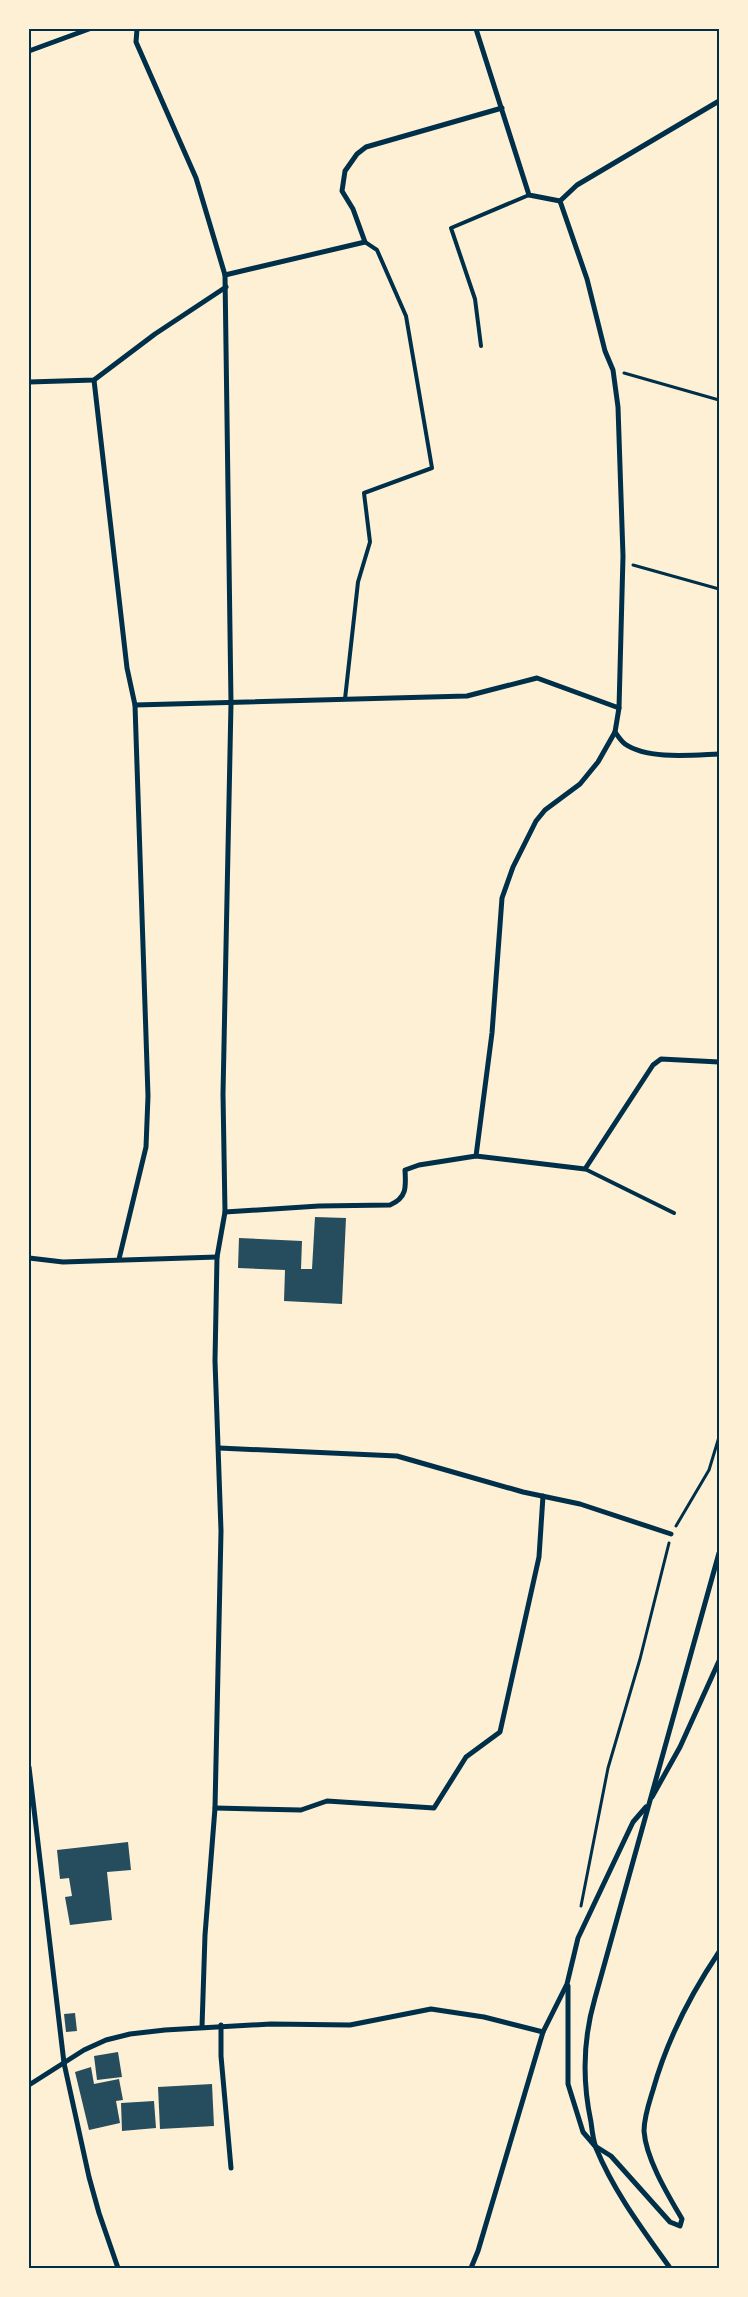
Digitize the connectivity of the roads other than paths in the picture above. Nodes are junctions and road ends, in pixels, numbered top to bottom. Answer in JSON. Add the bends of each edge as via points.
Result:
{"nodes":[{"id":1,"x":89,"y":29,"type":"edge"},
{"id":2,"x":137,"y":29,"type":"edge"},
{"id":3,"x":476,"y":29,"type":"edge"},
{"id":4,"x":29,"y":51,"type":"edge"},
{"id":5,"x":719,"y":101,"type":"edge"},
{"id":6,"x":502,"y":108,"type":"junction"},
{"id":7,"x":529,"y":195,"type":"junction"},
{"id":8,"x":560,"y":201,"type":"junction"},
{"id":9,"x":365,"y":242,"type":"junction"},
{"id":10,"x":225,"y":275,"type":"junction"},
{"id":11,"x":226,"y":287,"type":"junction"},
{"id":12,"x":481,"y":346,"type":"dead end"},
{"id":13,"x":94,"y":380,"type":"junction"},
{"id":14,"x":29,"y":382,"type":"edge"},
{"id":15,"x":344,"y":699,"type":"junction"},
{"id":16,"x":231,"y":703,"type":"junction"},
{"id":17,"x":135,"y":705,"type":"junction"},
{"id":18,"x":619,"y":708,"type":"junction"},
{"id":19,"x":615,"y":732,"type":"junction"},
{"id":20,"x":719,"y":754,"type":"edge"},
{"id":21,"x":719,"y":1062,"type":"edge"},
{"id":22,"x":476,"y":1156,"type":"junction"},
{"id":23,"x":585,"y":1169,"type":"junction"},
{"id":24,"x":225,"y":1212,"type":"junction"},
{"id":25,"x":674,"y":1212,"type":"dead end"},
{"id":26,"x":217,"y":1257,"type":"junction"},
{"id":27,"x":29,"y":1258,"type":"edge"},
{"id":28,"x":119,"y":1259,"type":"junction"},
{"id":29,"x":219,"y":1448,"type":"junction"},
{"id":30,"x":543,"y":1496,"type":"junction"},
{"id":31,"x":671,"y":1534,"type":"road end"},
{"id":32,"x":719,"y":1553,"type":"edge"},
{"id":33,"x":719,"y":1661,"type":"edge"},
{"id":34,"x":29,"y":1767,"type":"edge"},
{"id":35,"x":647,"y":1805,"type":"junction"},
{"id":36,"x":215,"y":1808,"type":"junction"},
{"id":37,"x":719,"y":1952,"type":"edge"},
{"id":38,"x":568,"y":1984,"type":"junction"},
{"id":39,"x":221,"y":2025,"type":"junction"},
{"id":40,"x":202,"y":2027,"type":"junction"},
{"id":41,"x":543,"y":2032,"type":"junction"},
{"id":42,"x":64,"y":2063,"type":"junction"},
{"id":43,"x":29,"y":2085,"type":"edge"},
{"id":44,"x":595,"y":2146,"type":"junction"},
{"id":45,"x":231,"y":2168,"type":"dead end"},
{"id":46,"x":118,"y":2268,"type":"edge"},
{"id":47,"x":471,"y":2268,"type":"edge"},
{"id":48,"x":670,"y":2268,"type":"edge"}],
"edges":[{"from":1,"to":4,"type":"street"},
{"from":2,"to":10,"type":"street","via":[[136,42],[196,178]]},
{"from":3,"to":6,"type":"street"},
{"from":5,"to":8,"type":"street","via":[[577,185]]},
{"from":6,"to":7,"type":"street"},
{"from":6,"to":9,"type":"street","via":[[366,147],[357,154],[346,170],[342,191],[353,209]]},
{"from":7,"to":8,"type":"street"},
{"from":7,"to":12,"type":"lane","via":[[451,228],[475,299]]},
{"from":8,"to":18,"type":"street","via":[[613,370],[621,435],[623,562]]},
{"from":9,"to":10,"type":"street"},
{"from":9,"to":15,"type":"lane","via":[[377,250],[406,316],[432,468],[364,493],[370,542],[358,582]]},
{"from":10,"to":11,"type":"street"},
{"from":11,"to":13,"type":"street"},
{"from":11,"to":16,"type":"street"},
{"from":13,"to":14,"type":"street"},
{"from":13,"to":17,"type":"street","via":[[127,668]]},
{"from":15,"to":16,"type":"street"},
{"from":15,"to":18,"type":"street","via":[[467,696],[537,678]]},
{"from":16,"to":17,"type":"street"},
{"from":16,"to":24,"type":"street","via":[[223,1094]]},
{"from":17,"to":28,"type":"street","via":[[148,1096],[146,1147]]},
{"from":18,"to":19,"type":"street"},
{"from":19,"to":20,"type":"street","via":[[625,744],[644,752],[681,756]]},
{"from":19,"to":22,"type":"street","via":[[589,774],[536,821],[502,898],[492,1033]]},
{"from":21,"to":23,"type":"street","via":[[661,1059],[653,1065]]},
{"from":22,"to":23,"type":"street"},
{"from":22,"to":24,"type":"street","via":[[405,1170],[405,1193],[390,1205]]},
{"from":23,"to":25,"type":"lane"},
{"from":24,"to":26,"type":"street"},
{"from":26,"to":28,"type":"street"},
{"from":26,"to":29,"type":"street","via":[[215,1361]]},
{"from":27,"to":28,"type":"street","via":[[63,1262]]},
{"from":29,"to":30,"type":"street","via":[[397,1456]]},
{"from":29,"to":36,"type":"street","via":[[221,1531]]},
{"from":30,"to":31,"type":"street","via":[[580,1504]]},
{"from":30,"to":36,"type":"street","via":[[539,1557],[500,1732],[466,1757],[434,1808],[327,1801],[301,1810]]},
{"from":32,"to":35,"type":"street"},
{"from":33,"to":35,"type":"street","via":[[680,1747]]},
{"from":34,"to":42,"type":"street"},
{"from":35,"to":38,"type":"street","via":[[633,1822],[588,1914],[578,1938]]},
{"from":35,"to":44,"type":"street","via":[[587,2026],[584,2076]]},
{"from":36,"to":40,"type":"street"},
{"from":37,"to":44,"type":"street","via":[[684,2009],[656,2080],[645,2121],[647,2145],[682,2219],[680,2226],[670,2222],[611,2156]]},
{"from":38,"to":41,"type":"street"},
{"from":38,"to":44,"type":"street","via":[[568,2084],[583,2132]]},
{"from":39,"to":40,"type":"street"},
{"from":39,"to":41,"type":"street","via":[[350,2025],[431,2009],[484,2017]]},
{"from":39,"to":45,"type":"street"},
{"from":40,"to":42,"type":"street","via":[[130,2034],[106,2040]]},
{"from":41,"to":47,"type":"street"},
{"from":42,"to":43,"type":"street"},
{"from":42,"to":46,"type":"street","via":[[89,2177]]},
{"from":44,"to":48,"type":"street","via":[[620,2195]]}]}
